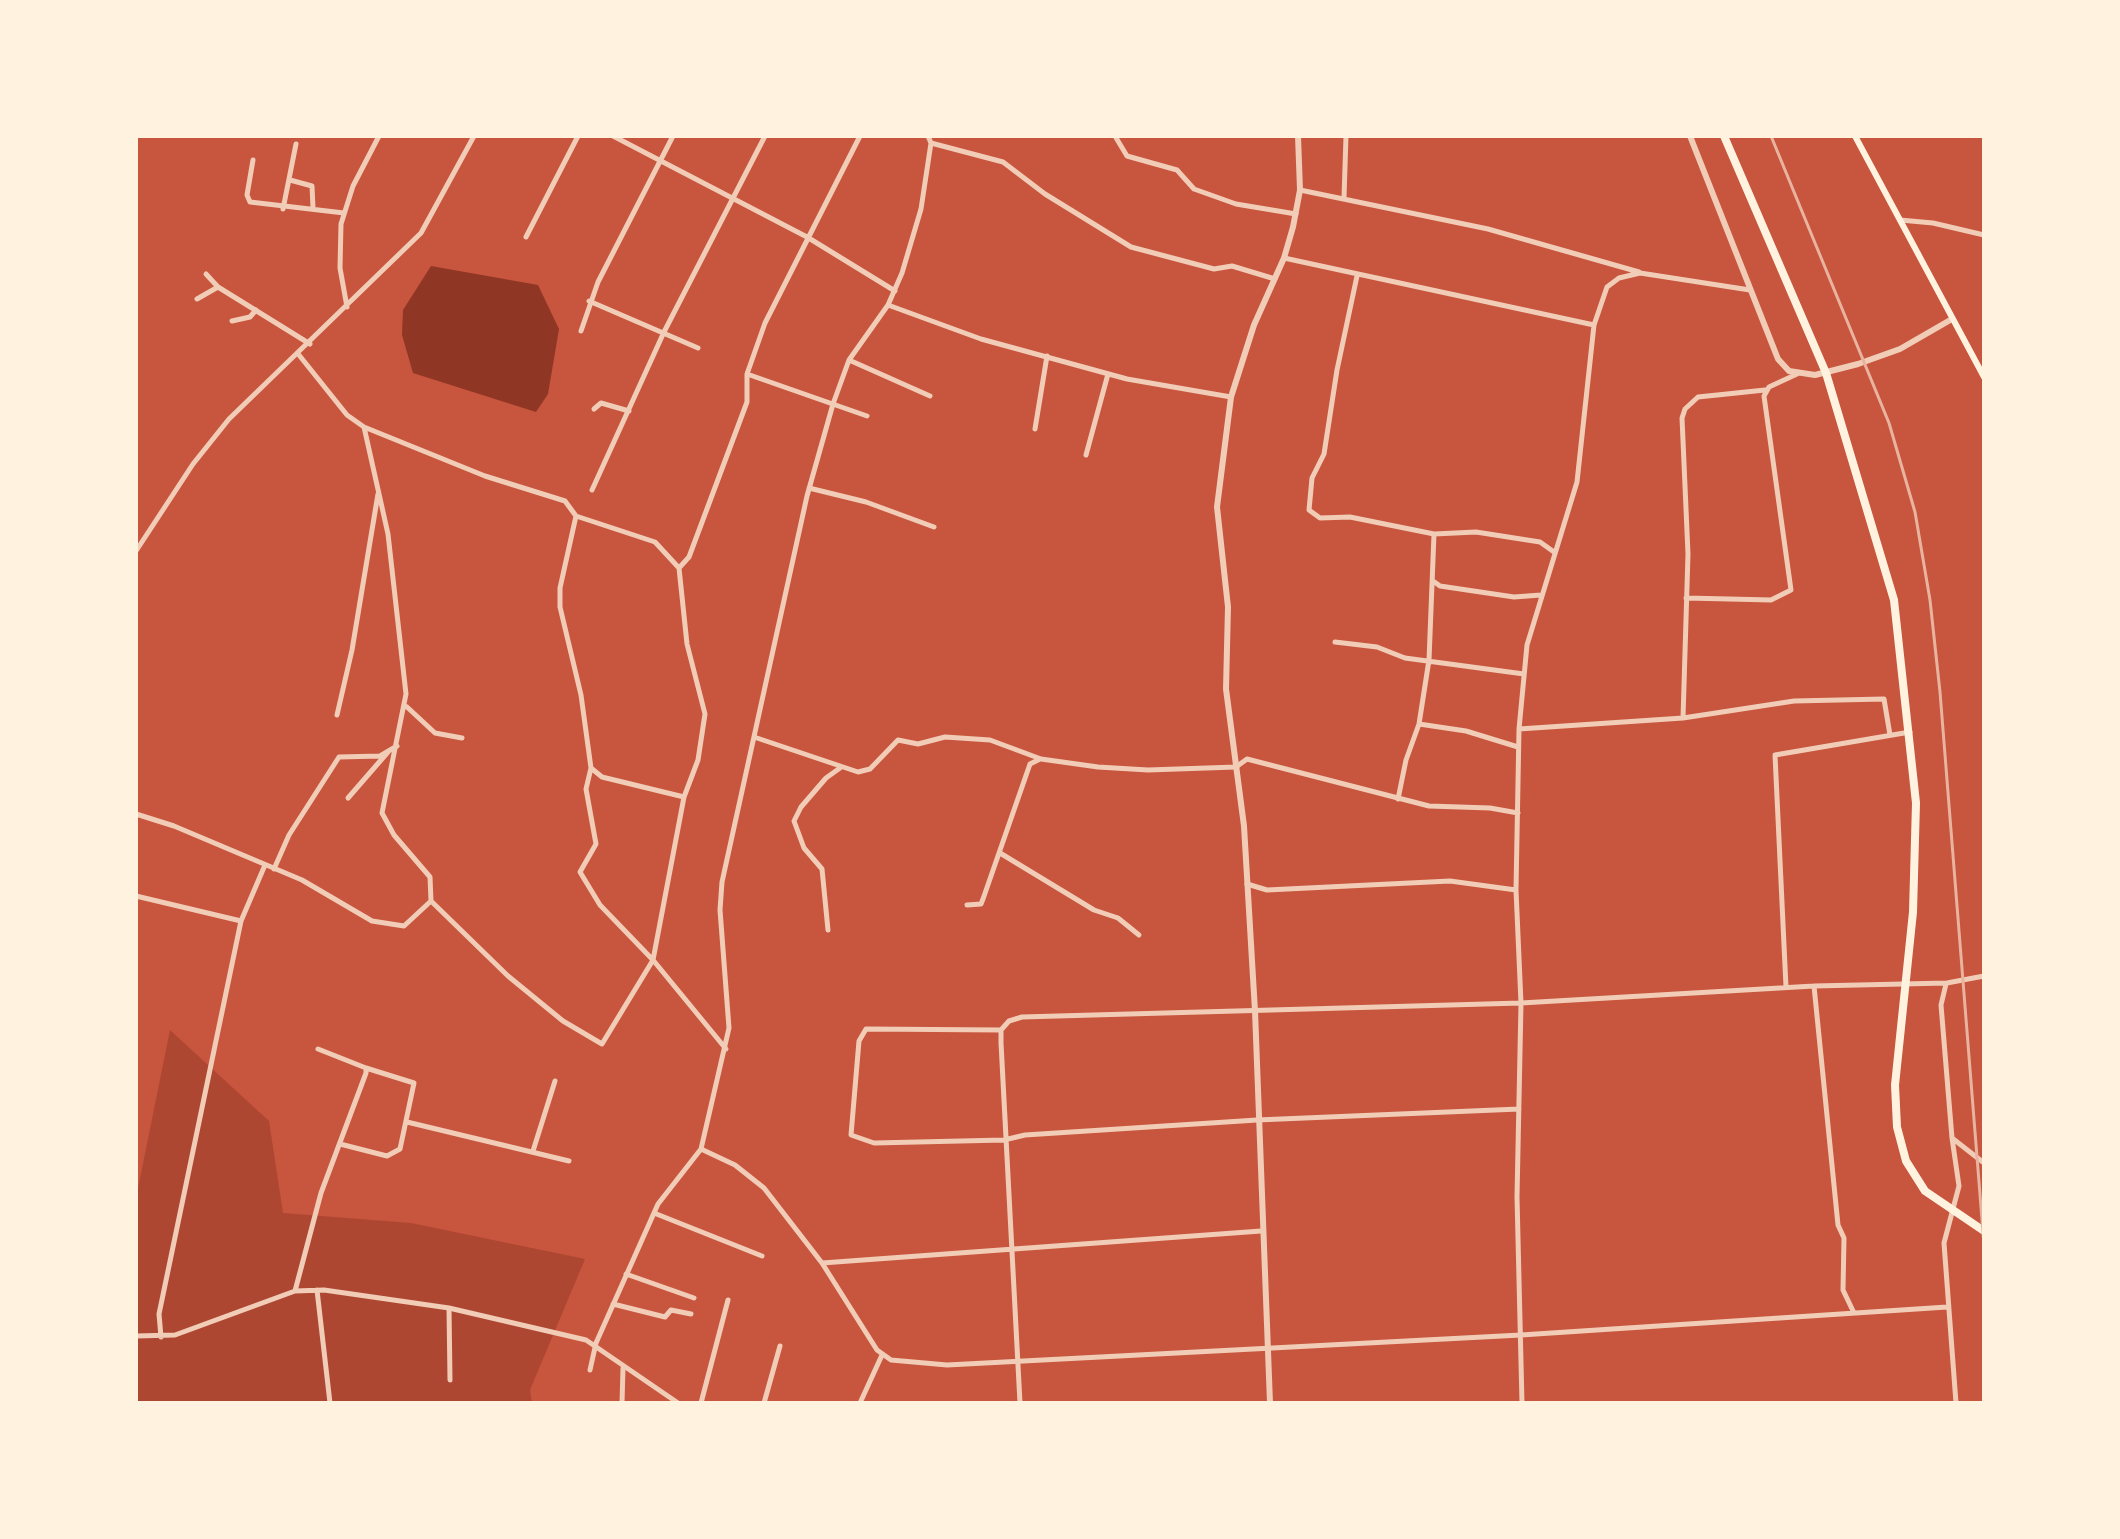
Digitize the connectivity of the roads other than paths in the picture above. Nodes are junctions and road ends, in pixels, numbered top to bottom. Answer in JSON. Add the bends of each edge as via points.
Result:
{"nodes":[{"id":1,"x":379,"y":136,"type":"edge"},
{"id":2,"x":474,"y":136,"type":"edge"},
{"id":3,"x":578,"y":136,"type":"edge"},
{"id":4,"x":613,"y":136,"type":"edge"},
{"id":5,"x":673,"y":136,"type":"edge"},
{"id":6,"x":765,"y":136,"type":"edge"},
{"id":7,"x":860,"y":136,"type":"edge"},
{"id":8,"x":928,"y":136,"type":"edge"},
{"id":9,"x":1115,"y":136,"type":"edge"},
{"id":10,"x":1298,"y":136,"type":"edge"},
{"id":11,"x":1346,"y":136,"type":"edge"},
{"id":12,"x":1690,"y":136,"type":"edge"},
{"id":13,"x":1724,"y":136,"type":"edge"},
{"id":14,"x":1855,"y":136,"type":"edge"},
{"id":15,"x":931,"y":143,"type":"junction"},
{"id":16,"x":296,"y":144,"type":"dead end"},
{"id":17,"x":253,"y":160,"type":"dead end"},
{"id":18,"x":659,"y":160,"type":"junction"},
{"id":19,"x":290,"y":180,"type":"junction"},
{"id":20,"x":1300,"y":190,"type":"junction"},
{"id":21,"x":732,"y":198,"type":"junction"},
{"id":22,"x":1344,"y":198,"type":"junction"},
{"id":23,"x":313,"y":208,"type":"junction"},
{"id":24,"x":283,"y":209,"type":"junction"},
{"id":25,"x":344,"y":213,"type":"junction"},
{"id":26,"x":1296,"y":214,"type":"junction"},
{"id":27,"x":1900,"y":220,"type":"junction"},
{"id":28,"x":1984,"y":235,"type":"edge"},
{"id":29,"x":526,"y":237,"type":"dead end"},
{"id":30,"x":807,"y":237,"type":"junction"},
{"id":31,"x":1284,"y":258,"type":"junction"},
{"id":32,"x":1640,"y":273,"type":"junction"},
{"id":33,"x":206,"y":274,"type":"dead end"},
{"id":34,"x":1357,"y":276,"type":"junction"},
{"id":35,"x":1275,"y":279,"type":"junction"},
{"id":36,"x":218,"y":287,"type":"junction"},
{"id":37,"x":1750,"y":290,"type":"junction"},
{"id":38,"x":895,"y":291,"type":"junction"},
{"id":39,"x":197,"y":299,"type":"dead end"},
{"id":40,"x":589,"y":301,"type":"junction"},
{"id":41,"x":888,"y":305,"type":"junction"},
{"id":42,"x":347,"y":308,"type":"junction"},
{"id":43,"x":256,"y":310,"type":"junction"},
{"id":44,"x":1952,"y":319,"type":"junction"},
{"id":45,"x":232,"y":321,"type":"dead end"},
{"id":46,"x":1594,"y":325,"type":"junction"},
{"id":47,"x":581,"y":331,"type":"dead end"},
{"id":48,"x":664,"y":332,"type":"junction"},
{"id":49,"x":310,"y":344,"type":"junction"},
{"id":50,"x":698,"y":348,"type":"dead end"},
{"id":51,"x":299,"y":355,"type":"junction"},
{"id":52,"x":1047,"y":356,"type":"junction"},
{"id":53,"x":849,"y":360,"type":"junction"},
{"id":54,"x":1826,"y":373,"type":"junction"},
{"id":55,"x":747,"y":374,"type":"junction"},
{"id":56,"x":1108,"y":374,"type":"junction"},
{"id":57,"x":1797,"y":374,"type":"junction"},
{"id":58,"x":1984,"y":377,"type":"edge"},
{"id":59,"x":1765,"y":390,"type":"junction"},
{"id":60,"x":930,"y":396,"type":"dead end"},
{"id":61,"x":1231,"y":397,"type":"junction"},
{"id":62,"x":833,"y":404,"type":"junction"},
{"id":63,"x":594,"y":409,"type":"dead end"},
{"id":64,"x":629,"y":411,"type":"junction"},
{"id":65,"x":867,"y":416,"type":"dead end"},
{"id":66,"x":364,"y":427,"type":"junction"},
{"id":67,"x":1035,"y":429,"type":"dead end"},
{"id":68,"x":1086,"y":455,"type":"dead end"},
{"id":69,"x":378,"y":485,"type":"junction"},
{"id":70,"x":809,"y":488,"type":"junction"},
{"id":71,"x":592,"y":490,"type":"dead end"},
{"id":72,"x":576,"y":516,"type":"junction"},
{"id":73,"x":934,"y":527,"type":"dead end"},
{"id":74,"x":1434,"y":534,"type":"junction"},
{"id":75,"x":136,"y":551,"type":"edge"},
{"id":76,"x":1554,"y":552,"type":"junction"},
{"id":77,"x":679,"y":568,"type":"junction"},
{"id":78,"x":1433,"y":581,"type":"junction"},
{"id":79,"x":1541,"y":595,"type":"junction"},
{"id":80,"x":1686,"y":598,"type":"junction"},
{"id":81,"x":1335,"y":642,"type":"dead end"},
{"id":82,"x":1429,"y":660,"type":"junction"},
{"id":83,"x":1524,"y":674,"type":"junction"},
{"id":84,"x":406,"y":707,"type":"junction"},
{"id":85,"x":337,"y":715,"type":"dead end"},
{"id":86,"x":1683,"y":718,"type":"junction"},
{"id":87,"x":1419,"y":724,"type":"junction"},
{"id":88,"x":1519,"y":729,"type":"junction"},
{"id":89,"x":1911,"y":732,"type":"junction"},
{"id":90,"x":1890,"y":735,"type":"junction"},
{"id":91,"x":754,"y":737,"type":"junction"},
{"id":92,"x":462,"y":738,"type":"dead end"},
{"id":93,"x":398,"y":746,"type":"junction"},
{"id":94,"x":1518,"y":747,"type":"junction"},
{"id":95,"x":388,"y":751,"type":"junction"},
{"id":96,"x":1041,"y":759,"type":"junction"},
{"id":97,"x":1236,"y":767,"type":"junction"},
{"id":98,"x":591,"y":768,"type":"junction"},
{"id":99,"x":843,"y":768,"type":"junction"},
{"id":100,"x":684,"y":797,"type":"junction"},
{"id":101,"x":348,"y":798,"type":"dead end"},
{"id":102,"x":1398,"y":799,"type":"junction"},
{"id":103,"x":1518,"y":813,"type":"junction"},
{"id":104,"x":136,"y":814,"type":"edge"},
{"id":105,"x":1000,"y":853,"type":"junction"},
{"id":106,"x":265,"y":865,"type":"junction"},
{"id":107,"x":274,"y":869,"type":"junction"},
{"id":108,"x":1247,"y":884,"type":"junction"},
{"id":109,"x":1516,"y":890,"type":"junction"},
{"id":110,"x":136,"y":896,"type":"edge"},
{"id":111,"x":431,"y":901,"type":"junction"},
{"id":112,"x":967,"y":905,"type":"dead end"},
{"id":113,"x":241,"y":921,"type":"junction"},
{"id":114,"x":828,"y":930,"type":"dead end"},
{"id":115,"x":1139,"y":935,"type":"dead end"},
{"id":116,"x":653,"y":960,"type":"junction"},
{"id":117,"x":1984,"y":976,"type":"edge"},
{"id":118,"x":1947,"y":983,"type":"junction"},
{"id":119,"x":1814,"y":986,"type":"junction"},
{"id":120,"x":1786,"y":987,"type":"junction"},
{"id":121,"x":1521,"y":1003,"type":"junction"},
{"id":122,"x":1255,"y":1011,"type":"junction"},
{"id":123,"x":1001,"y":1030,"type":"junction"},
{"id":124,"x":318,"y":1049,"type":"dead end"},
{"id":125,"x":726,"y":1049,"type":"junction"},
{"id":126,"x":366,"y":1068,"type":"junction"},
{"id":127,"x":555,"y":1081,"type":"dead end"},
{"id":128,"x":1519,"y":1109,"type":"junction"},
{"id":129,"x":1257,"y":1120,"type":"junction"},
{"id":130,"x":407,"y":1122,"type":"junction"},
{"id":131,"x":1952,"y":1138,"type":"junction"},
{"id":132,"x":1004,"y":1140,"type":"junction"},
{"id":133,"x":340,"y":1144,"type":"junction"},
{"id":134,"x":701,"y":1149,"type":"junction"},
{"id":135,"x":533,"y":1151,"type":"junction"},
{"id":136,"x":569,"y":1161,"type":"dead end"},
{"id":137,"x":1984,"y":1163,"type":"edge"},
{"id":138,"x":654,"y":1213,"type":"junction"},
{"id":139,"x":1261,"y":1231,"type":"junction"},
{"id":140,"x":1984,"y":1231,"type":"edge"},
{"id":141,"x":1009,"y":1249,"type":"junction"},
{"id":142,"x":762,"y":1256,"type":"dead end"},
{"id":143,"x":822,"y":1263,"type":"junction"},
{"id":144,"x":626,"y":1274,"type":"junction"},
{"id":145,"x":317,"y":1290,"type":"junction"},
{"id":146,"x":295,"y":1291,"type":"junction"},
{"id":147,"x":694,"y":1298,"type":"dead end"},
{"id":148,"x":728,"y":1300,"type":"dead end"},
{"id":149,"x":613,"y":1304,"type":"junction"},
{"id":150,"x":1947,"y":1307,"type":"junction"},
{"id":151,"x":449,"y":1308,"type":"junction"},
{"id":152,"x":1854,"y":1313,"type":"junction"},
{"id":153,"x":691,"y":1314,"type":"dead end"},
{"id":154,"x":1521,"y":1335,"type":"junction"},
{"id":155,"x":136,"y":1336,"type":"edge"},
{"id":156,"x":161,"y":1337,"type":"junction"},
{"id":157,"x":596,"y":1343,"type":"junction"},
{"id":158,"x":780,"y":1346,"type":"dead end"},
{"id":159,"x":1266,"y":1347,"type":"junction"},
{"id":160,"x":882,"y":1355,"type":"junction"},
{"id":161,"x":1017,"y":1361,"type":"junction"},
{"id":162,"x":623,"y":1368,"type":"junction"},
{"id":163,"x":590,"y":1370,"type":"dead end"},
{"id":164,"x":450,"y":1380,"type":"dead end"},
{"id":165,"x":330,"y":1403,"type":"edge"},
{"id":166,"x":622,"y":1403,"type":"edge"},
{"id":167,"x":678,"y":1403,"type":"edge"},
{"id":168,"x":701,"y":1403,"type":"edge"},
{"id":169,"x":764,"y":1403,"type":"edge"},
{"id":170,"x":860,"y":1403,"type":"edge"},
{"id":171,"x":1020,"y":1403,"type":"edge"},
{"id":172,"x":1270,"y":1403,"type":"edge"},
{"id":173,"x":1522,"y":1403,"type":"edge"},
{"id":174,"x":1956,"y":1403,"type":"edge"}],
"edges":[{"from":1,"to":25,"type":"street"},
{"from":2,"to":42,"type":"street","via":[[421,233]]},
{"from":3,"to":29,"type":"street"},
{"from":4,"to":18,"type":"street"},
{"from":5,"to":18,"type":"street"},
{"from":6,"to":21,"type":"street"},
{"from":7,"to":30,"type":"street"},
{"from":8,"to":15,"type":"street"},
{"from":9,"to":26,"type":"street","via":[[1127,156],[1177,170],[1194,189],[1236,204]]},
{"from":10,"to":20,"type":"street"},
{"from":11,"to":22,"type":"street"},
{"from":12,"to":37,"type":"street"},
{"from":13,"to":54,"type":"highway"},
{"from":14,"to":27,"type":"main road"},
{"from":15,"to":35,"type":"street","via":[[1003,162],[1131,247]]},
{"from":15,"to":38,"type":"street","via":[[921,209]]},
{"from":16,"to":19,"type":"street"},
{"from":17,"to":24,"type":"street","via":[[247,200]]},
{"from":18,"to":21,"type":"street"},
{"from":18,"to":40,"type":"street"},
{"from":19,"to":23,"type":"street","via":[[312,186]]},
{"from":19,"to":24,"type":"street"},
{"from":20,"to":22,"type":"street"},
{"from":20,"to":26,"type":"street"},
{"from":21,"to":30,"type":"street"},
{"from":21,"to":48,"type":"street"},
{"from":22,"to":32,"type":"street","via":[[1488,229]]},
{"from":23,"to":24,"type":"street"},
{"from":23,"to":25,"type":"street"},
{"from":25,"to":42,"type":"street","via":[[340,268]]},
{"from":26,"to":31,"type":"street"},
{"from":27,"to":28,"type":"street"},
{"from":27,"to":44,"type":"main road"},
{"from":30,"to":38,"type":"street"},
{"from":30,"to":55,"type":"street"},
{"from":31,"to":34,"type":"street"},
{"from":31,"to":35,"type":"street"},
{"from":32,"to":37,"type":"street"},
{"from":32,"to":46,"type":"street","via":[[1607,287]]},
{"from":33,"to":36,"type":"street"},
{"from":34,"to":46,"type":"street"},
{"from":34,"to":74,"type":"street","via":[[1309,510],[1320,518],[1350,517]]},
{"from":35,"to":61,"type":"street"},
{"from":36,"to":39,"type":"street"},
{"from":36,"to":43,"type":"street"},
{"from":37,"to":57,"type":"street","via":[[1778,359]]},
{"from":38,"to":41,"type":"street"},
{"from":40,"to":47,"type":"street"},
{"from":40,"to":48,"type":"street"},
{"from":41,"to":52,"type":"street"},
{"from":41,"to":53,"type":"street"},
{"from":42,"to":49,"type":"street"},
{"from":43,"to":45,"type":"street"},
{"from":43,"to":49,"type":"street"},
{"from":44,"to":54,"type":"street","via":[[1900,349]]},
{"from":44,"to":58,"type":"main road"},
{"from":46,"to":76,"type":"street","via":[[1577,482]]},
{"from":48,"to":50,"type":"street"},
{"from":48,"to":64,"type":"street"},
{"from":49,"to":51,"type":"street"},
{"from":51,"to":66,"type":"street","via":[[347,415]]},
{"from":51,"to":75,"type":"street","via":[[220,430]]},
{"from":52,"to":56,"type":"street"},
{"from":52,"to":67,"type":"street"},
{"from":53,"to":60,"type":"street"},
{"from":53,"to":62,"type":"street"},
{"from":54,"to":57,"type":"street"},
{"from":54,"to":89,"type":"highway","via":[[1894,600]]},
{"from":55,"to":62,"type":"street"},
{"from":55,"to":77,"type":"street","via":[[747,402],[689,557]]},
{"from":56,"to":61,"type":"street"},
{"from":56,"to":68,"type":"street"},
{"from":57,"to":59,"type":"street"},
{"from":59,"to":80,"type":"street","via":[[1707,394],[1685,409]]},
{"from":59,"to":80,"type":"street","via":[[1791,590],[1771,600]]},
{"from":61,"to":97,"type":"street","via":[[1217,507],[1228,607],[1226,689]]},
{"from":62,"to":65,"type":"street"},
{"from":62,"to":70,"type":"street"},
{"from":63,"to":64,"type":"street","via":[[601,403]]},
{"from":64,"to":71,"type":"street"},
{"from":66,"to":69,"type":"street"},
{"from":66,"to":72,"type":"street","via":[[499,481],[565,501]]},
{"from":69,"to":84,"type":"street","via":[[396,591]]},
{"from":69,"to":85,"type":"street"},
{"from":70,"to":73,"type":"street"},
{"from":70,"to":91,"type":"street"},
{"from":72,"to":77,"type":"street","via":[[648,539]]},
{"from":72,"to":98,"type":"street","via":[[560,607]]},
{"from":74,"to":76,"type":"street","via":[[1476,532],[1540,542]]},
{"from":74,"to":78,"type":"street"},
{"from":76,"to":79,"type":"street"},
{"from":77,"to":100,"type":"street","via":[[687,644],[705,714],[698,760]]},
{"from":78,"to":79,"type":"street","via":[[1514,597]]},
{"from":78,"to":82,"type":"street"},
{"from":79,"to":83,"type":"street"},
{"from":80,"to":86,"type":"street"},
{"from":81,"to":82,"type":"street"},
{"from":82,"to":83,"type":"street"},
{"from":82,"to":87,"type":"street"},
{"from":83,"to":88,"type":"street"},
{"from":84,"to":92,"type":"street","via":[[435,733]]},
{"from":84,"to":93,"type":"street"},
{"from":86,"to":88,"type":"street"},
{"from":86,"to":90,"type":"street","via":[[1794,701],[1884,699]]},
{"from":87,"to":94,"type":"street"},
{"from":87,"to":102,"type":"street"},
{"from":88,"to":94,"type":"street"},
{"from":89,"to":90,"type":"street"},
{"from":89,"to":140,"type":"highway","via":[[1916,803],[1913,912],[1895,1085],[1897,1127],[1906,1161],[1925,1191]]},
{"from":90,"to":120,"type":"street","via":[[1775,755]]},
{"from":91,"to":99,"type":"street"},
{"from":91,"to":125,"type":"street","via":[[722,882]]},
{"from":93,"to":95,"type":"street"},
{"from":93,"to":111,"type":"street","via":[[382,813],[430,877]]},
{"from":94,"to":103,"type":"street"},
{"from":95,"to":101,"type":"street"},
{"from":95,"to":107,"type":"street","via":[[339,757],[289,835]]},
{"from":96,"to":97,"type":"street","via":[[1148,770]]},
{"from":96,"to":99,"type":"street","via":[[990,740],[945,737],[918,744],[898,740],[865,772]]},
{"from":96,"to":105,"type":"street","via":[[1030,764]]},
{"from":97,"to":102,"type":"street","via":[[1247,759]]},
{"from":97,"to":108,"type":"street"},
{"from":98,"to":100,"type":"street","via":[[621,784]]},
{"from":98,"to":116,"type":"street","via":[[586,789],[596,844],[580,872],[600,905]]},
{"from":99,"to":114,"type":"street","via":[[826,778],[794,821],[804,848],[822,869]]},
{"from":100,"to":116,"type":"street"},
{"from":102,"to":103,"type":"street"},
{"from":103,"to":109,"type":"street"},
{"from":104,"to":106,"type":"street"},
{"from":105,"to":112,"type":"street","via":[[981,904]]},
{"from":105,"to":115,"type":"street"},
{"from":106,"to":107,"type":"street"},
{"from":106,"to":113,"type":"street"},
{"from":107,"to":111,"type":"street","via":[[372,921],[404,926]]},
{"from":108,"to":109,"type":"street","via":[[1267,890],[1450,881]]},
{"from":108,"to":122,"type":"street"},
{"from":109,"to":121,"type":"street"},
{"from":110,"to":113,"type":"street"},
{"from":111,"to":116,"type":"street","via":[[508,976],[598,1044],[605,1043]]},
{"from":113,"to":156,"type":"street","via":[[159,1314]]},
{"from":116,"to":125,"type":"street"},
{"from":117,"to":118,"type":"street"},
{"from":118,"to":119,"type":"street"},
{"from":118,"to":131,"type":"street","via":[[1941,1005]]},
{"from":119,"to":120,"type":"street"},
{"from":119,"to":152,"type":"street","via":[[1838,1225],[1844,1238],[1843,1290]]},
{"from":120,"to":121,"type":"street"},
{"from":121,"to":122,"type":"street"},
{"from":121,"to":128,"type":"street"},
{"from":122,"to":123,"type":"street","via":[[1022,1017]]},
{"from":122,"to":129,"type":"street"},
{"from":123,"to":132,"type":"street"},
{"from":123,"to":132,"type":"street","via":[[866,1029],[859,1041],[851,1135],[865,1142]]},
{"from":124,"to":126,"type":"street"},
{"from":125,"to":134,"type":"street"},
{"from":126,"to":130,"type":"street","via":[[414,1083]]},
{"from":126,"to":133,"type":"street"},
{"from":127,"to":135,"type":"street"},
{"from":128,"to":129,"type":"street"},
{"from":128,"to":154,"type":"street"},
{"from":129,"to":132,"type":"street"},
{"from":129,"to":139,"type":"street"},
{"from":130,"to":133,"type":"street","via":[[400,1149],[392,1156]]},
{"from":130,"to":135,"type":"street"},
{"from":131,"to":137,"type":"street"},
{"from":131,"to":150,"type":"street","via":[[1959,1186],[1944,1243]]},
{"from":132,"to":141,"type":"street"},
{"from":133,"to":146,"type":"street"},
{"from":134,"to":138,"type":"street"},
{"from":134,"to":143,"type":"street","via":[[735,1165],[764,1188]]},
{"from":135,"to":136,"type":"street"},
{"from":138,"to":142,"type":"street"},
{"from":138,"to":144,"type":"street"},
{"from":139,"to":141,"type":"street"},
{"from":139,"to":159,"type":"street"},
{"from":141,"to":143,"type":"street"},
{"from":141,"to":161,"type":"street"},
{"from":143,"to":160,"type":"street"},
{"from":144,"to":147,"type":"street"},
{"from":144,"to":149,"type":"street"},
{"from":145,"to":146,"type":"street"},
{"from":145,"to":151,"type":"street"},
{"from":145,"to":165,"type":"street"},
{"from":146,"to":156,"type":"street"},
{"from":148,"to":168,"type":"street"},
{"from":149,"to":153,"type":"street","via":[[665,1317],[671,1310]]},
{"from":149,"to":157,"type":"street"},
{"from":150,"to":152,"type":"street"},
{"from":150,"to":174,"type":"street"},
{"from":151,"to":157,"type":"street"},
{"from":151,"to":164,"type":"street"},
{"from":152,"to":154,"type":"street"},
{"from":154,"to":159,"type":"street"},
{"from":154,"to":173,"type":"street"},
{"from":155,"to":156,"type":"street"},
{"from":157,"to":162,"type":"street"},
{"from":157,"to":163,"type":"street"},
{"from":158,"to":169,"type":"street"},
{"from":159,"to":161,"type":"street"},
{"from":159,"to":172,"type":"street"},
{"from":160,"to":161,"type":"street","via":[[947,1365]]},
{"from":160,"to":170,"type":"street"},
{"from":161,"to":171,"type":"street"},
{"from":162,"to":166,"type":"street"},
{"from":162,"to":167,"type":"street"}]}
